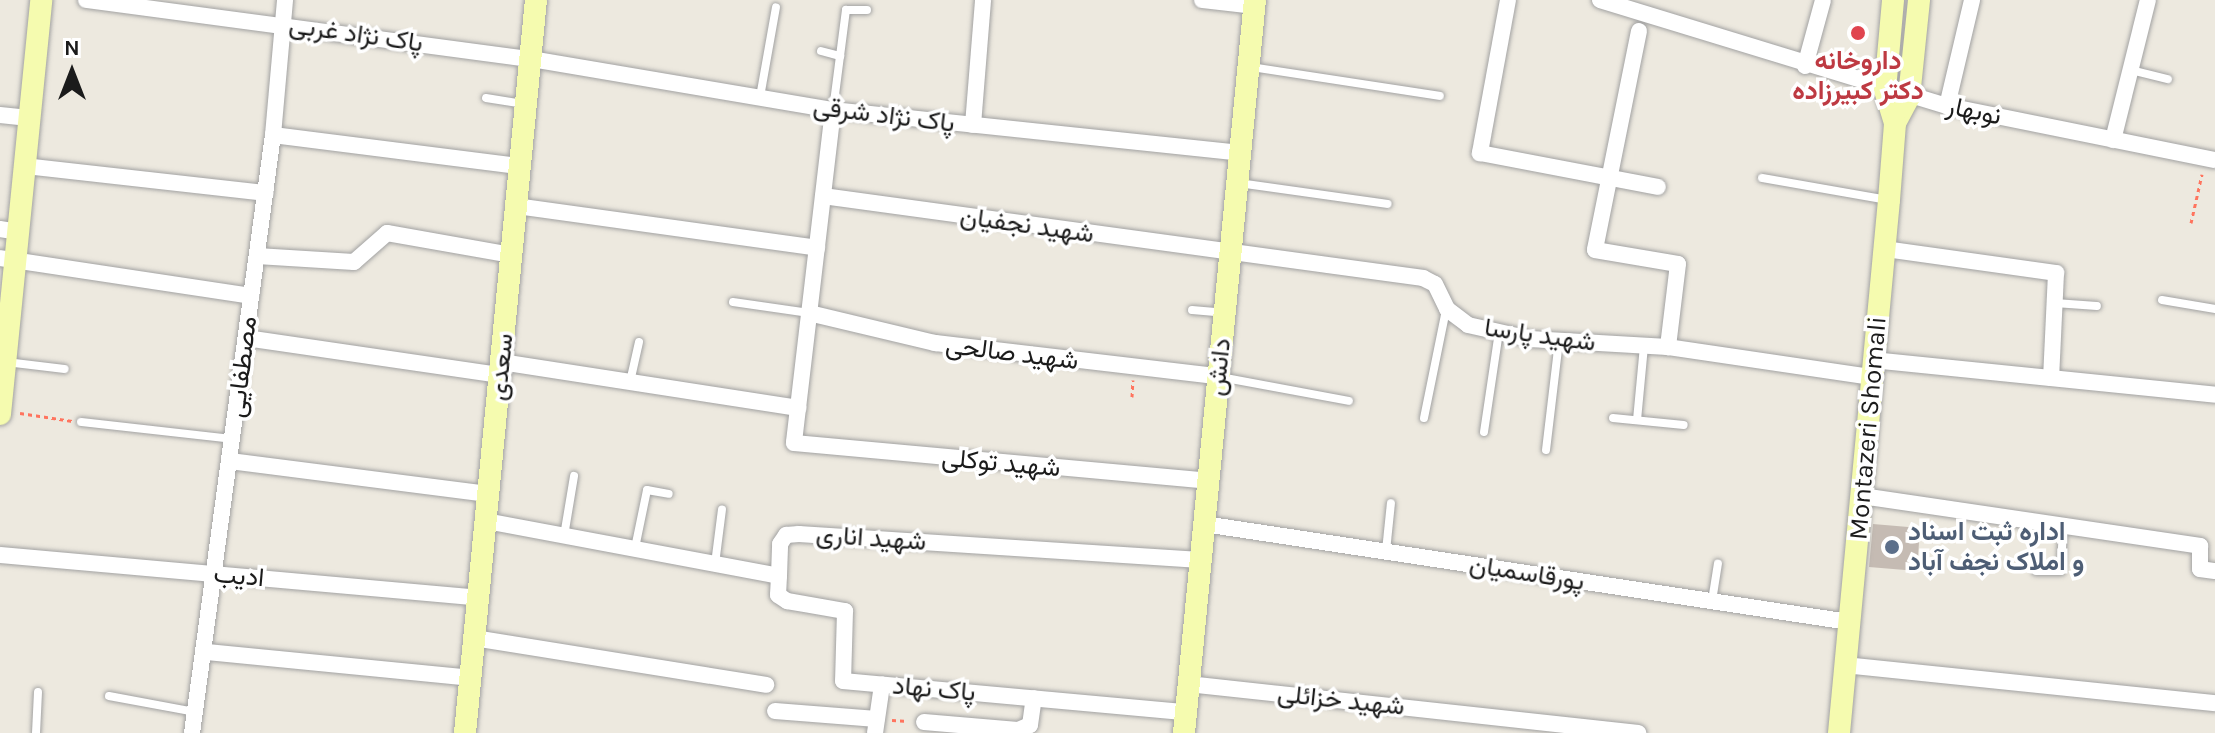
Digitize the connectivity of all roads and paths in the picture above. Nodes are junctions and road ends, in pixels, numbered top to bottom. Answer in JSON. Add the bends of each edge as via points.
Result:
{"nodes":[{"id":1,"x":41,"y":0,"type":"edge"},
{"id":2,"x":86,"y":0,"type":"edge"},
{"id":3,"x":285,"y":0,"type":"edge"},
{"id":4,"x":536,"y":0,"type":"edge"},
{"id":5,"x":983,"y":0,"type":"edge"},
{"id":6,"x":1202,"y":0,"type":"edge"},
{"id":7,"x":1508,"y":0,"type":"edge"},
{"id":8,"x":1600,"y":0,"type":"edge"},
{"id":9,"x":1823,"y":0,"type":"edge"},
{"id":10,"x":1893,"y":0,"type":"edge"},
{"id":11,"x":1919,"y":0,"type":"edge"},
{"id":12,"x":1972,"y":0,"type":"edge"},
{"id":13,"x":2148,"y":0,"type":"edge"},
{"id":14,"x":1254,"y":3,"type":"edge"},
{"id":15,"x":776,"y":7,"type":"dead end"},
{"id":16,"x":867,"y":10,"type":"dead end"},
{"id":17,"x":283,"y":24,"type":"junction"},
{"id":18,"x":1639,"y":31,"type":"dead end"},
{"id":19,"x":821,"y":51,"type":"dead end"},
{"id":20,"x":840,"y":56,"type":"junction"},
{"id":21,"x":531,"y":59,"type":"junction"},
{"id":22,"x":1248,"y":66,"type":"junction"},
{"id":23,"x":1805,"y":66,"type":"junction"},
{"id":24,"x":2131,"y":70,"type":"junction"},
{"id":25,"x":2168,"y":79,"type":"dead end"},
{"id":26,"x":1885,"y":90,"type":"junction"},
{"id":27,"x":1440,"y":96,"type":"dead end"},
{"id":28,"x":760,"y":97,"type":"junction"},
{"id":29,"x":1909,"y":97,"type":"junction"},
{"id":30,"x":486,"y":98,"type":"dead end"},
{"id":31,"x":526,"y":104,"type":"junction"},
{"id":32,"x":1947,"y":106,"type":"junction"},
{"id":33,"x":833,"y":110,"type":"junction"},
{"id":34,"x":0,"y":115,"type":"edge"},
{"id":35,"x":29,"y":118,"type":"junction"},
{"id":36,"x":1895,"y":123,"type":"junction"},
{"id":37,"x":973,"y":125,"type":"junction"},
{"id":38,"x":273,"y":135,"type":"junction"},
{"id":39,"x":2113,"y":140,"type":"junction"},
{"id":40,"x":1240,"y":153,"type":"junction"},
{"id":41,"x":2210,"y":159,"type":"edge"},
{"id":42,"x":25,"y":166,"type":"junction"},
{"id":43,"x":520,"y":166,"type":"junction"},
{"id":44,"x":1610,"y":176,"type":"junction"},
{"id":45,"x":1762,"y":178,"type":"dead end"},
{"id":46,"x":1237,"y":182,"type":"junction"},
{"id":47,"x":1658,"y":187,"type":"dead end"},
{"id":48,"x":265,"y":193,"type":"junction"},
{"id":49,"x":823,"y":196,"type":"junction"},
{"id":50,"x":1889,"y":200,"type":"junction"},
{"id":51,"x":1388,"y":204,"type":"dead end"},
{"id":52,"x":516,"y":206,"type":"junction"},
{"id":53,"x":2191,"y":223,"type":"dead end"},
{"id":54,"x":9,"y":231,"type":"edge"},
{"id":55,"x":817,"y":248,"type":"junction"},
{"id":56,"x":1885,"y":249,"type":"junction"},
{"id":57,"x":1230,"y":254,"type":"junction"},
{"id":58,"x":512,"y":255,"type":"junction"},
{"id":59,"x":257,"y":256,"type":"junction"},
{"id":60,"x":8,"y":259,"type":"edge"},
{"id":61,"x":251,"y":296,"type":"junction"},
{"id":62,"x":2162,"y":300,"type":"dead end"},
{"id":63,"x":733,"y":302,"type":"dead end"},
{"id":64,"x":2055,"y":303,"type":"junction"},
{"id":65,"x":2097,"y":306,"type":"dead end"},
{"id":66,"x":1447,"y":309,"type":"junction"},
{"id":67,"x":2215,"y":309,"type":"edge"},
{"id":68,"x":1192,"y":310,"type":"dead end"},
{"id":69,"x":809,"y":313,"type":"junction"},
{"id":70,"x":1225,"y":313,"type":"junction"},
{"id":71,"x":1499,"y":332,"type":"junction"},
{"id":72,"x":246,"y":338,"type":"junction"},
{"id":73,"x":1559,"y":341,"type":"junction"},
{"id":74,"x":639,"y":342,"type":"dead end"},
{"id":75,"x":1644,"y":346,"type":"junction"},
{"id":76,"x":1668,"y":347,"type":"junction"},
{"id":77,"x":5,"y":362,"type":"junction"},
{"id":78,"x":500,"y":368,"type":"junction"},
{"id":79,"x":65,"y":369,"type":"dead end"},
{"id":80,"x":1872,"y":369,"type":"junction"},
{"id":81,"x":1218,"y":376,"type":"junction"},
{"id":82,"x":2051,"y":378,"type":"junction"},
{"id":83,"x":630,"y":382,"type":"junction"},
{"id":84,"x":2215,"y":395,"type":"edge"},
{"id":85,"x":1349,"y":401,"type":"dead end"},
{"id":86,"x":798,"y":408,"type":"junction"},
{"id":87,"x":0,"y":412,"type":"edge"},
{"id":88,"x":1424,"y":418,"type":"dead end"},
{"id":89,"x":1613,"y":418,"type":"dead end"},
{"id":90,"x":1637,"y":420,"type":"junction"},
{"id":91,"x":81,"y":422,"type":"joint"},
{"id":92,"x":1684,"y":425,"type":"dead end"},
{"id":93,"x":1484,"y":432,"type":"dead end"},
{"id":94,"x":233,"y":439,"type":"junction"},
{"id":95,"x":1546,"y":450,"type":"dead end"},
{"id":96,"x":230,"y":461,"type":"junction"},
{"id":97,"x":574,"y":476,"type":"dead end"},
{"id":98,"x":1208,"y":481,"type":"junction"},
{"id":99,"x":488,"y":494,"type":"junction"},
{"id":100,"x":669,"y":494,"type":"dead end"},
{"id":101,"x":1862,"y":496,"type":"junction"},
{"id":102,"x":1391,"y":503,"type":"dead end"},
{"id":103,"x":722,"y":509,"type":"dead end"},
{"id":104,"x":486,"y":521,"type":"junction"},
{"id":105,"x":1204,"y":524,"type":"junction"},
{"id":106,"x":2063,"y":526,"type":"junction"},
{"id":107,"x":564,"y":536,"type":"junction"},
{"id":108,"x":635,"y":549,"type":"junction"},
{"id":109,"x":1385,"y":552,"type":"junction"},
{"id":110,"x":0,"y":555,"type":"edge"},
{"id":111,"x":1200,"y":560,"type":"junction"},
{"id":112,"x":1718,"y":563,"type":"dead end"},
{"id":113,"x":715,"y":564,"type":"junction"},
{"id":114,"x":2036,"y":571,"type":"dead end"},
{"id":115,"x":2215,"y":571,"type":"edge"},
{"id":116,"x":215,"y":574,"type":"junction"},
{"id":117,"x":779,"y":576,"type":"junction"},
{"id":118,"x":478,"y":598,"type":"junction"},
{"id":119,"x":1712,"y":601,"type":"junction"},
{"id":120,"x":1849,"y":622,"type":"junction"},
{"id":121,"x":474,"y":638,"type":"junction"},
{"id":122,"x":207,"y":652,"type":"junction"},
{"id":123,"x":1845,"y":665,"type":"junction"},
{"id":124,"x":470,"y":678,"type":"junction"},
{"id":125,"x":1188,"y":684,"type":"junction"},
{"id":126,"x":766,"y":685,"type":"dead end"},
{"id":127,"x":882,"y":685,"type":"junction"},
{"id":128,"x":38,"y":692,"type":"dead end"},
{"id":129,"x":109,"y":696,"type":"dead end"},
{"id":130,"x":1034,"y":698,"type":"junction"},
{"id":131,"x":2215,"y":703,"type":"edge"},
{"id":132,"x":775,"y":711,"type":"dead end"},
{"id":133,"x":196,"y":712,"type":"junction"},
{"id":134,"x":924,"y":722,"type":"joint"},
{"id":135,"x":1185,"y":723,"type":"edge"},
{"id":136,"x":876,"y":726,"type":"edge"},
{"id":137,"x":1586,"y":730,"type":"edge"},
{"id":138,"x":36,"y":733,"type":"edge"},
{"id":139,"x":192,"y":733,"type":"edge"},
{"id":140,"x":465,"y":733,"type":"edge"},
{"id":141,"x":1638,"y":733,"type":"edge"},
{"id":142,"x":1839,"y":733,"type":"edge"}],
"edges":[{"from":1,"to":35,"type":"street"},
{"from":2,"to":17,"type":"street","name":"پاک نژاد غربی"},
{"from":3,"to":17,"type":"street","name":"مصطفایی"},
{"from":4,"to":21,"type":"street","name":"سعدی"},
{"from":5,"to":37,"type":"street"},
{"from":6,"to":14,"type":"street"},
{"from":7,"to":44,"type":"street","via":[[1480,153]]},
{"from":8,"to":23,"type":"street","name":"نوبهار"},
{"from":9,"to":23,"type":"street"},
{"from":10,"to":26,"type":"street","name":"Montazeri Shomali"},
{"from":11,"to":29,"type":"street","name":"Montazeri Shomali"},
{"from":12,"to":32,"type":"street"},
{"from":13,"to":24,"type":"street"},
{"from":14,"to":22,"type":"street","name":"دانش"},
{"from":15,"to":28,"type":"lane"},
{"from":16,"to":20,"type":"lane","via":[[846,10]]},
{"from":17,"to":21,"type":"street","name":"پاک نژاد غربی"},
{"from":17,"to":38,"type":"street","name":"مصطفایی"},
{"from":18,"to":44,"type":"street"},
{"from":19,"to":20,"type":"lane"},
{"from":20,"to":33,"type":"lane"},
{"from":21,"to":28,"type":"street","name":"پاک نژاد شرقی"},
{"from":21,"to":31,"type":"street","name":"سعدی"},
{"from":22,"to":27,"type":"lane"},
{"from":22,"to":40,"type":"street","name":"دانش"},
{"from":23,"to":26,"type":"street","name":"نوبهار"},
{"from":24,"to":25,"type":"lane"},
{"from":24,"to":39,"type":"street"},
{"from":26,"to":29,"type":"street","name":"نوبهار"},
{"from":26,"to":36,"type":"street","name":"Montazeri Shomali"},
{"from":28,"to":33,"type":"street","name":"پاک نژاد شرقی"},
{"from":29,"to":32,"type":"street","name":"نوبهار"},
{"from":29,"to":36,"type":"street","name":"Montazeri Shomali"},
{"from":30,"to":31,"type":"lane"},
{"from":31,"to":43,"type":"street","name":"سعدی"},
{"from":32,"to":39,"type":"street","name":"نوبهار"},
{"from":33,"to":37,"type":"street","name":"پاک نژاد شرقی"},
{"from":33,"to":49,"type":"street"},
{"from":34,"to":35,"type":"street"},
{"from":35,"to":42,"type":"street"},
{"from":36,"to":50,"type":"street","name":"Montazeri Shomali"},
{"from":37,"to":40,"type":"street","name":"پاک نژاد شرقی"},
{"from":38,"to":43,"type":"street"},
{"from":38,"to":48,"type":"street","name":"مصطفایی"},
{"from":39,"to":41,"type":"street","name":"نوبهار"},
{"from":40,"to":46,"type":"street","name":"دانش"},
{"from":41,"to":53,"type":"path"},
{"from":42,"to":48,"type":"street"},
{"from":42,"to":54,"type":"street"},
{"from":43,"to":52,"type":"street","name":"سعدی"},
{"from":44,"to":47,"type":"street"},
{"from":44,"to":76,"type":"street","via":[[1595,252],[1678,264]]},
{"from":45,"to":50,"type":"lane"},
{"from":46,"to":51,"type":"lane"},
{"from":46,"to":57,"type":"street","name":"دانش"},
{"from":48,"to":59,"type":"street","name":"مصطفایی"},
{"from":49,"to":55,"type":"street"},
{"from":49,"to":57,"type":"street","name":"شهید نجفیان"},
{"from":50,"to":56,"type":"street","name":"Montazeri Shomali"},
{"from":52,"to":55,"type":"street"},
{"from":52,"to":58,"type":"street","name":"سعدی"},
{"from":54,"to":60,"type":"street"},
{"from":55,"to":69,"type":"street"},
{"from":56,"to":64,"type":"street","via":[[2056,273]]},
{"from":56,"to":80,"type":"street","name":"Montazeri Shomali"},
{"from":57,"to":66,"type":"street","name":"شهید پارسا","via":[[1423,278],[1435,284]]},
{"from":57,"to":70,"type":"street","name":"دانش"},
{"from":58,"to":59,"type":"street","via":[[387,233],[354,262]]},
{"from":58,"to":78,"type":"street","name":"سعدی"},
{"from":59,"to":61,"type":"street","name":"مصطفایی"},
{"from":60,"to":61,"type":"street"},
{"from":60,"to":77,"type":"street"},
{"from":61,"to":72,"type":"street","name":"مصطفایی"},
{"from":62,"to":67,"type":"lane"},
{"from":63,"to":69,"type":"lane"},
{"from":64,"to":65,"type":"lane"},
{"from":64,"to":82,"type":"street"},
{"from":66,"to":71,"type":"street","name":"شهید پارسا","via":[[1468,325]]},
{"from":66,"to":88,"type":"lane"},
{"from":68,"to":70,"type":"lane"},
{"from":69,"to":81,"type":"street","name":"شهید صالحی","via":[[935,343]]},
{"from":69,"to":86,"type":"street"},
{"from":70,"to":81,"type":"street","name":"دانش"},
{"from":71,"to":73,"type":"street","name":"شهید پارسا"},
{"from":71,"to":93,"type":"lane"},
{"from":72,"to":78,"type":"street"},
{"from":72,"to":94,"type":"street","name":"مصطفایی"},
{"from":73,"to":75,"type":"street","name":"شهید پارسا"},
{"from":73,"to":95,"type":"lane"},
{"from":74,"to":83,"type":"lane"},
{"from":75,"to":76,"type":"street","name":"شهید پارسا"},
{"from":75,"to":90,"type":"lane"},
{"from":76,"to":80,"type":"street","name":"شهید پارسا"},
{"from":77,"to":79,"type":"lane"},
{"from":77,"to":87,"type":"street"},
{"from":78,"to":83,"type":"street"},
{"from":78,"to":99,"type":"street","name":"سعدی"},
{"from":80,"to":82,"type":"street","name":"شهید پارسا"},
{"from":80,"to":101,"type":"street","name":"Montazeri Shomali"},
{"from":81,"to":85,"type":"lane"},
{"from":81,"to":98,"type":"street","name":"دانش"},
{"from":82,"to":84,"type":"street","name":"شهید پارسا"},
{"from":83,"to":86,"type":"street"},
{"from":86,"to":98,"type":"street","name":"شهید توکلی","via":[[794,443]]},
{"from":87,"to":91,"type":"path"},
{"from":89,"to":90,"type":"lane"},
{"from":90,"to":92,"type":"lane"},
{"from":91,"to":94,"type":"lane"},
{"from":94,"to":96,"type":"street","name":"مصطفایی"},
{"from":96,"to":99,"type":"street"},
{"from":96,"to":116,"type":"street","name":"مصطفایی"},
{"from":97,"to":107,"type":"lane"},
{"from":98,"to":105,"type":"street","name":"دانش"},
{"from":99,"to":104,"type":"street","name":"سعدی"},
{"from":100,"to":108,"type":"lane","via":[[647,490]]},
{"from":101,"to":106,"type":"street"},
{"from":101,"to":120,"type":"street","name":"Montazeri Shomali"},
{"from":102,"to":109,"type":"lane"},
{"from":103,"to":113,"type":"lane"},
{"from":104,"to":107,"type":"street"},
{"from":104,"to":118,"type":"street","name":"سعدی"},
{"from":105,"to":109,"type":"street","name":"پورقاسمیان"},
{"from":105,"to":111,"type":"street","name":"دانش"},
{"from":106,"to":114,"type":"lane","via":[[2061,571]]},
{"from":106,"to":115,"type":"street","via":[[2200,546],[2200,569]]},
{"from":107,"to":108,"type":"street"},
{"from":108,"to":113,"type":"street"},
{"from":109,"to":119,"type":"street","name":"پورقاسمیان"},
{"from":110,"to":116,"type":"street","name":"ادیب"},
{"from":111,"to":117,"type":"street","name":"شهید اناری","via":[[799,534],[786,535],[780,544]]},
{"from":111,"to":125,"type":"street","name":"دانش"},
{"from":112,"to":119,"type":"lane"},
{"from":113,"to":117,"type":"street"},
{"from":116,"to":118,"type":"street","name":"ادیب"},
{"from":116,"to":122,"type":"street","name":"مصطفایی"},
{"from":117,"to":127,"type":"street","name":"پاک نهاد","via":[[778,595],[787,601],[845,611],[843,681]]},
{"from":118,"to":121,"type":"street","name":"سعدی"},
{"from":119,"to":120,"type":"street","name":"پورقاسمیان"},
{"from":120,"to":123,"type":"street","name":"Montazeri Shomali"},
{"from":121,"to":124,"type":"street","name":"سعدی"},
{"from":121,"to":126,"type":"street"},
{"from":122,"to":124,"type":"street"},
{"from":122,"to":133,"type":"street","name":"مصطفایی"},
{"from":123,"to":131,"type":"street"},
{"from":123,"to":142,"type":"street","name":"Montazeri Shomali"},
{"from":124,"to":140,"type":"street","name":"سعدی"},
{"from":125,"to":135,"type":"street","name":"دانش"},
{"from":125,"to":137,"type":"street","name":"شهید خزائلی"},
{"from":127,"to":130,"type":"street","name":"پاک نهاد"},
{"from":127,"to":136,"type":"street"},
{"from":128,"to":138,"type":"lane"},
{"from":129,"to":133,"type":"lane"},
{"from":130,"to":134,"type":"street","via":[[1030,725],[1018,730]]},
{"from":130,"to":135,"type":"street","name":"پاک نهاد"},
{"from":132,"to":136,"type":"street"},
{"from":133,"to":139,"type":"street","name":"مصطفایی"},
{"from":134,"to":136,"type":"path"},
{"from":137,"to":141,"type":"street","name":"شهید خزائلی"}]}
